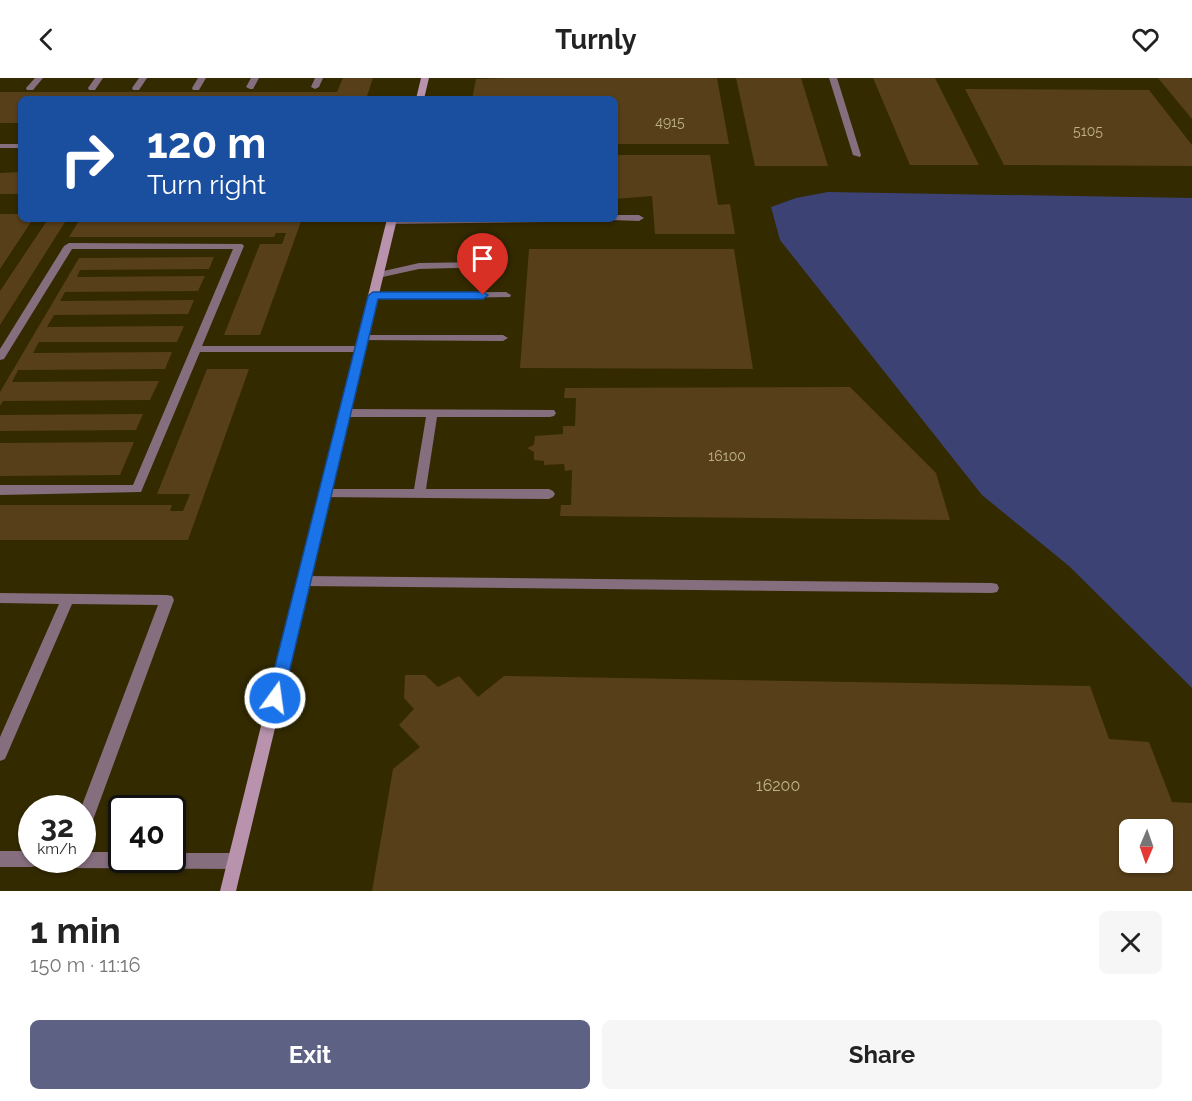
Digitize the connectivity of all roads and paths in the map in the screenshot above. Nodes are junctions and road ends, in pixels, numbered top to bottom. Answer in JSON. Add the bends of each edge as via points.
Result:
{"nodes":[{"id":1,"x":39,"y":78,"type":"edge"},
{"id":2,"x":99,"y":78,"type":"edge"},
{"id":3,"x":143,"y":78,"type":"edge"},
{"id":4,"x":202,"y":78,"type":"edge"},
{"id":5,"x":255,"y":78,"type":"edge"},
{"id":6,"x":319,"y":78,"type":"edge"},
{"id":7,"x":425,"y":78,"type":"edge"},
{"id":8,"x":833,"y":78,"type":"edge"},
{"id":9,"x":250,"y":87,"type":"dead end"},
{"id":10,"x":315,"y":87,"type":"dead end"},
{"id":11,"x":30,"y":88,"type":"dead end"},
{"id":12,"x":92,"y":88,"type":"dead end"},
{"id":13,"x":136,"y":88,"type":"dead end"},
{"id":14,"x":196,"y":88,"type":"dead end"},
{"id":15,"x":421,"y":96,"type":"edge"},
{"id":16,"x":0,"y":146,"type":"edge"},
{"id":17,"x":18,"y":146,"type":"edge"},
{"id":18,"x":857,"y":155,"type":"dead end"},
{"id":19,"x":618,"y":218,"type":"edge"},
{"id":20,"x":639,"y":218,"type":"dead end"},
{"id":21,"x":391,"y":222,"type":"edge"},
{"id":22,"x":487,"y":265,"type":"dead end"},
{"id":23,"x":378,"y":275,"type":"junction"},
{"id":24,"x":373,"y":296,"type":"junction"},
{"id":25,"x":507,"y":296,"type":"dead end"},
{"id":26,"x":503,"y":338,"type":"dead end"},
{"id":27,"x":362,"y":343,"type":"junction"},
{"id":28,"x":196,"y":349,"type":"junction"},
{"id":29,"x":0,"y":357,"type":"edge"},
{"id":30,"x":345,"y":413,"type":"junction"},
{"id":31,"x":432,"y":413,"type":"junction"},
{"id":32,"x":550,"y":413,"type":"dead end"},
{"id":33,"x":0,"y":490,"type":"edge"},
{"id":34,"x":325,"y":494,"type":"junction"},
{"id":35,"x":419,"y":494,"type":"junction"},
{"id":36,"x":549,"y":494,"type":"dead end"},
{"id":37,"x":304,"y":581,"type":"junction"},
{"id":38,"x":992,"y":588,"type":"dead end"},
{"id":39,"x":0,"y":598,"type":"edge"},
{"id":40,"x":68,"y":599,"type":"junction"},
{"id":41,"x":0,"y":754,"type":"edge"},
{"id":42,"x":94,"y":795,"type":"edge"},
{"id":43,"x":0,"y":859,"type":"edge"},
{"id":44,"x":18,"y":859,"type":"edge"},
{"id":45,"x":96,"y":860,"type":"edge"},
{"id":46,"x":235,"y":861,"type":"junction"},
{"id":47,"x":228,"y":891,"type":"edge"}],
"edges":[{"from":1,"to":11,"type":"lane"},
{"from":2,"to":12,"type":"lane"},
{"from":3,"to":13,"type":"lane"},
{"from":4,"to":14,"type":"lane"},
{"from":5,"to":9,"type":"lane"},
{"from":6,"to":10,"type":"lane"},
{"from":7,"to":15,"type":"street"},
{"from":8,"to":18,"type":"lane"},
{"from":16,"to":17,"type":"lane"},
{"from":19,"to":20,"type":"lane"},
{"from":21,"to":23,"type":"street"},
{"from":22,"to":23,"type":"lane","via":[[419,266]]},
{"from":23,"to":24,"type":"street"},
{"from":24,"to":25,"type":"lane"},
{"from":24,"to":27,"type":"street"},
{"from":26,"to":27,"type":"lane"},
{"from":27,"to":28,"type":"lane"},
{"from":27,"to":30,"type":"street"},
{"from":28,"to":29,"type":"lane","via":[[239,246],[69,246]]},
{"from":28,"to":33,"type":"lane","via":[[137,489]]},
{"from":30,"to":31,"type":"lane"},
{"from":30,"to":34,"type":"street"},
{"from":31,"to":32,"type":"lane"},
{"from":31,"to":35,"type":"lane"},
{"from":34,"to":35,"type":"lane"},
{"from":34,"to":37,"type":"street"},
{"from":35,"to":36,"type":"lane"},
{"from":37,"to":38,"type":"lane"},
{"from":37,"to":46,"type":"street"},
{"from":39,"to":40,"type":"lane"},
{"from":40,"to":41,"type":"lane"},
{"from":40,"to":42,"type":"lane","via":[[167,600]]},
{"from":43,"to":44,"type":"lane"},
{"from":45,"to":46,"type":"lane"},
{"from":46,"to":47,"type":"street"}]}
